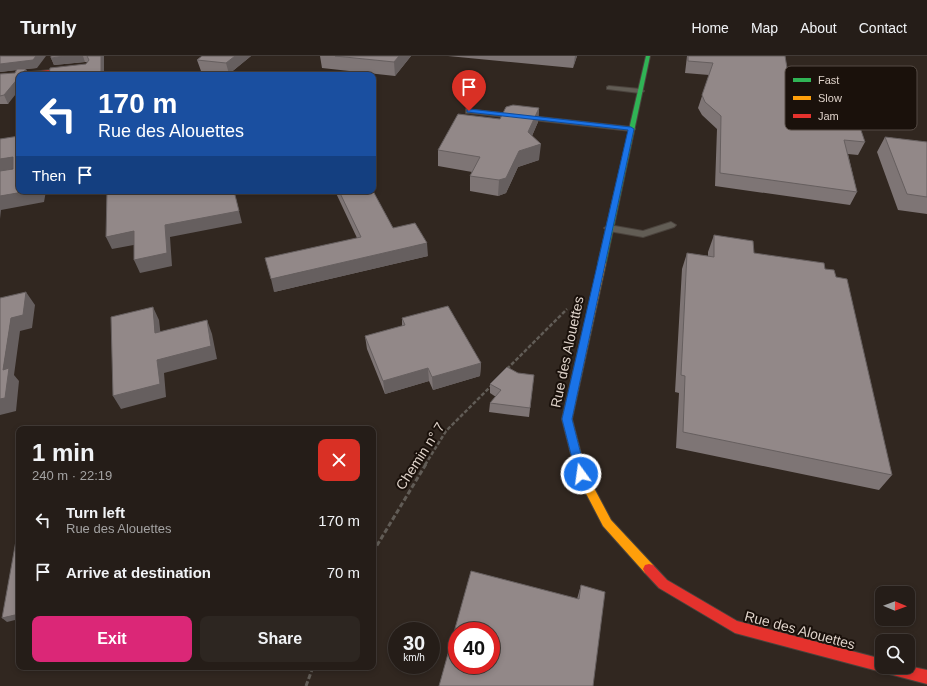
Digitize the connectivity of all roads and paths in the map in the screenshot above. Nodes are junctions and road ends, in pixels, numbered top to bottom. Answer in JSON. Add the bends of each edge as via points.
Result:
{"nodes":[{"id":1,"x":648,"y":56,"type":"edge"},
{"id":2,"x":85,"y":67,"type":"edge"},
{"id":3,"x":45,"y":72,"type":"edge"},
{"id":4,"x":609,"y":88,"type":"dead end"},
{"id":5,"x":640,"y":91,"type":"junction"},
{"id":6,"x":469,"y":111,"type":"dead end"},
{"id":7,"x":631,"y":129,"type":"junction"},
{"id":8,"x":671,"y":225,"type":"dead end"},
{"id":9,"x":609,"y":228,"type":"junction"},
{"id":10,"x":569,"y":307,"type":"dead end"},
{"id":11,"x":502,"y":375,"type":"edge"},
{"id":12,"x":497,"y":380,"type":"edge"},
{"id":13,"x":376,"y":547,"type":"edge"},
{"id":14,"x":875,"y":663,"type":"edge"},
{"id":15,"x":312,"y":670,"type":"edge"},
{"id":16,"x":915,"y":674,"type":"edge"},
{"id":17,"x":927,"y":677,"type":"edge"},
{"id":18,"x":306,"y":686,"type":"edge"}],
"edges":[{"from":1,"to":5,"type":"street","name":"Rue des Alouettes"},
{"from":2,"to":3,"type":"street"},
{"from":4,"to":5,"type":"lane"},
{"from":5,"to":7,"type":"street","name":"Rue des Alouettes"},
{"from":6,"to":7,"type":"lane"},
{"from":7,"to":9,"type":"street","name":"Rue des Alouettes"},
{"from":8,"to":9,"type":"lane","via":[[643,234]]},
{"from":9,"to":14,"type":"street","name":"Rue des Alouettes","via":[[567,419],[581,474],[607,523],[663,584],[735,627]]},
{"from":10,"to":11,"type":"path"},
{"from":12,"to":13,"type":"path","name":"Chemin n° 7","via":[[446,431]]},
{"from":15,"to":18,"type":"path"},
{"from":16,"to":17,"type":"street"}]}
